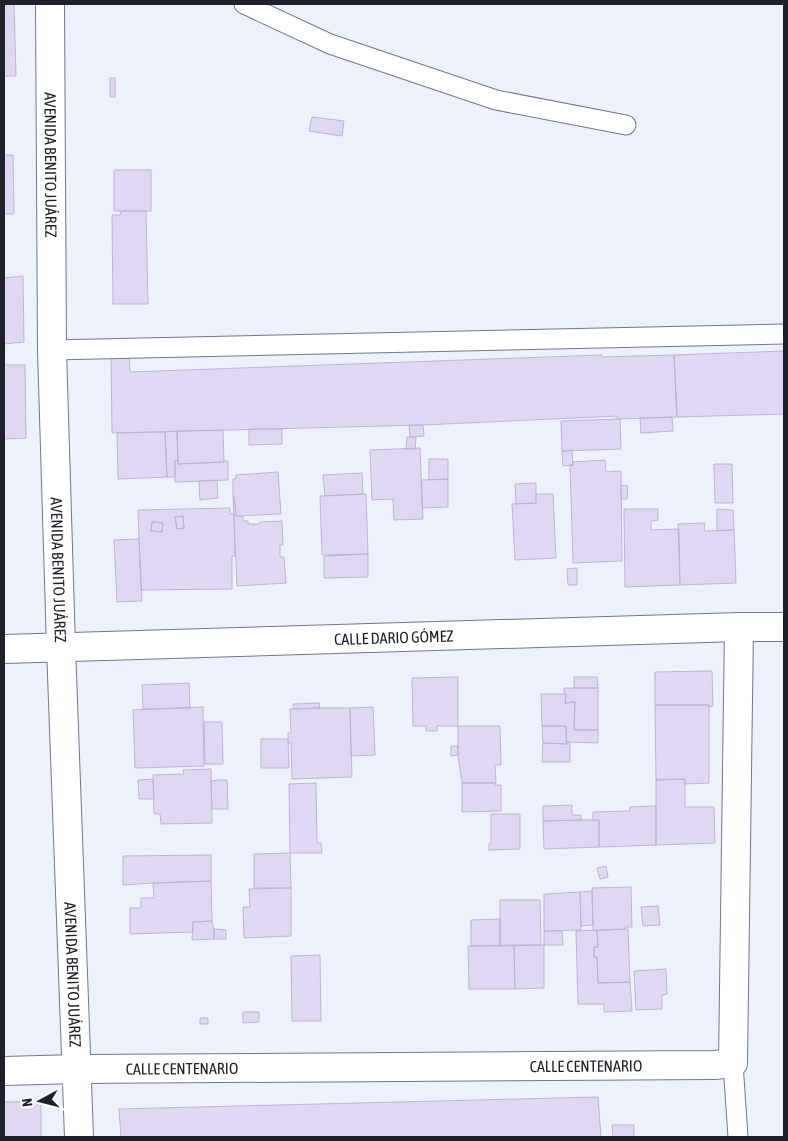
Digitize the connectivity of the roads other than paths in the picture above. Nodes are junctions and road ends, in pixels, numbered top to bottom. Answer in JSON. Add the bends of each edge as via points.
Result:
{"nodes":[{"id":1,"x":50,"y":4,"type":"edge"},
{"id":2,"x":244,"y":4,"type":"edge"},
{"id":3,"x":626,"y":125,"type":"dead end"},
{"id":4,"x":784,"y":334,"type":"edge"},
{"id":5,"x":52,"y":350,"type":"junction"},
{"id":6,"x":739,"y":627,"type":"junction"},
{"id":7,"x":784,"y":627,"type":"edge"},
{"id":8,"x":60,"y":647,"type":"junction"},
{"id":9,"x":4,"y":649,"type":"edge"},
{"id":10,"x":733,"y":1064,"type":"junction"},
{"id":11,"x":77,"y":1069,"type":"junction"},
{"id":12,"x":4,"y":1071,"type":"edge"},
{"id":13,"x":79,"y":1137,"type":"edge"},
{"id":14,"x":738,"y":1137,"type":"edge"}],
"edges":[{"from":1,"to":5,"type":"street","name":"AVENIDA BENITO JUÁREZ"},
{"from":2,"to":3,"type":"lane","via":[[330,44],[496,100]]},
{"from":4,"to":5,"type":"lane"},
{"from":5,"to":8,"type":"street","name":"AVENIDA BENITO JUÁREZ"},
{"from":6,"to":7,"type":"street","name":"CALLE DARIO GÓMEZ"},
{"from":6,"to":8,"type":"street","name":"CALLE DARIO GÓMEZ"},
{"from":6,"to":10,"type":"street"},
{"from":8,"to":9,"type":"street","name":"CALLE DARIO GÓMEZ"},
{"from":8,"to":11,"type":"street","name":"AVENIDA BENITO JUÁREZ"},
{"from":10,"to":11,"type":"street","name":"CALLE CENTENARIO"},
{"from":10,"to":14,"type":"lane"},
{"from":11,"to":12,"type":"street","name":"CALLE CENTENARIO"},
{"from":11,"to":13,"type":"street","name":"AVENIDA BENITO JUÁREZ"}]}
